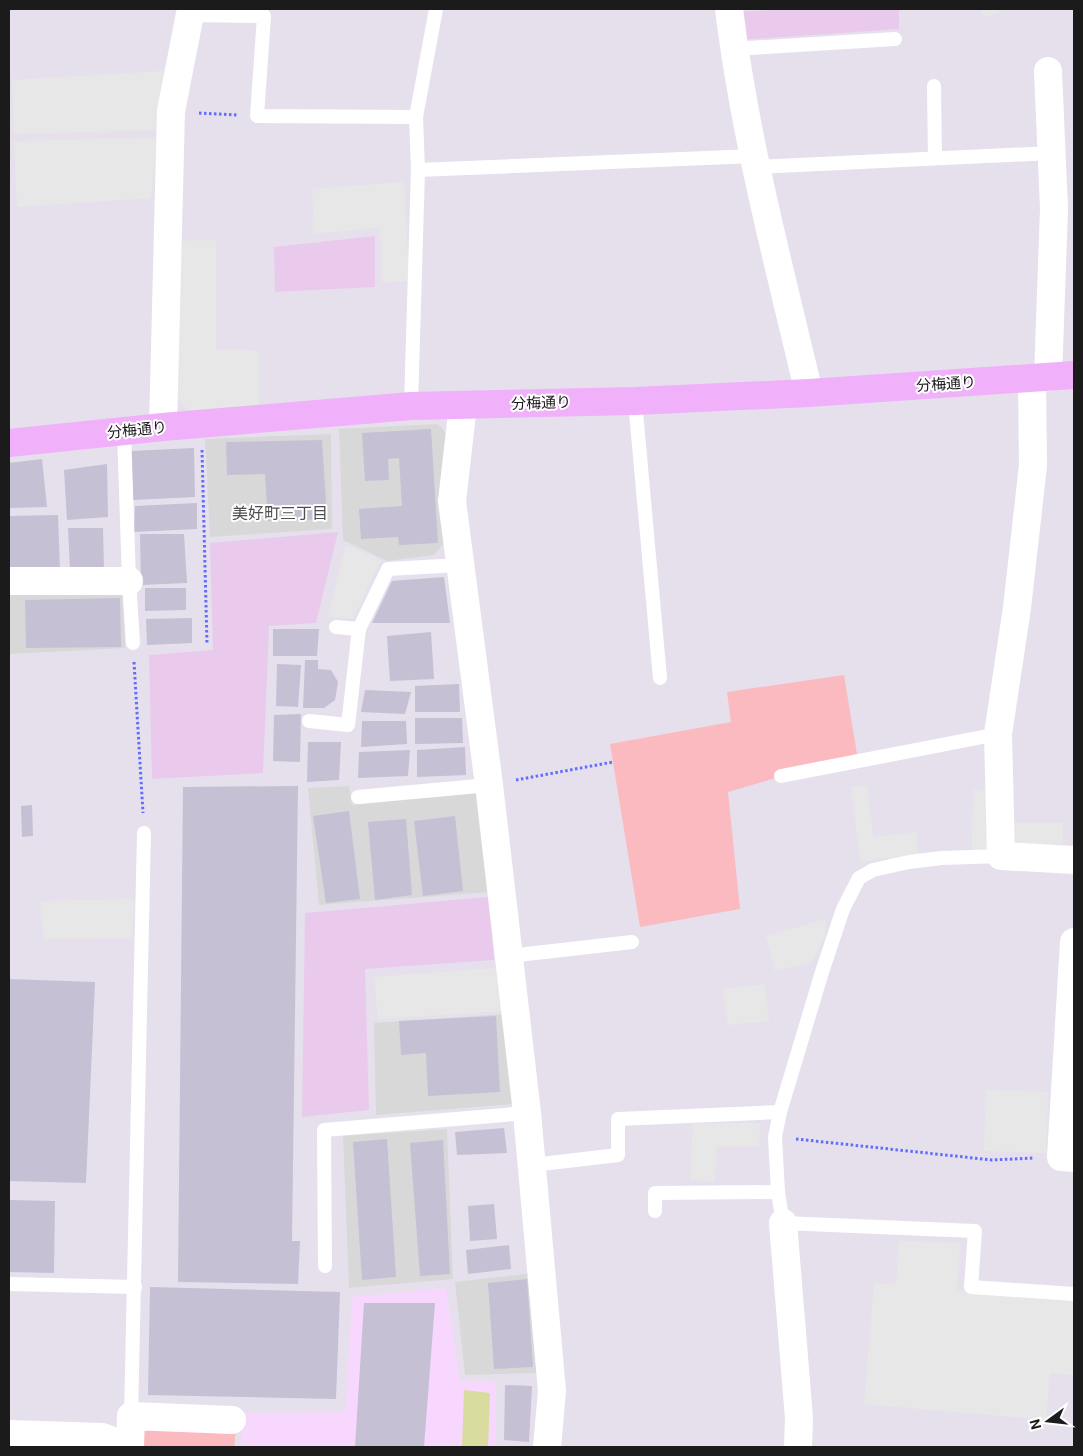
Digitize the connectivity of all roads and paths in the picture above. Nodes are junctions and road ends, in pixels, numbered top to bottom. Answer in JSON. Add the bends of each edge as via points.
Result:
{"nodes":[{"id":1,"x":436,"y":9,"type":"edge"},
{"id":2,"x":729,"y":9,"type":"edge"},
{"id":3,"x":190,"y":12,"type":"edge"},
{"id":4,"x":895,"y":39,"type":"dead end"},
{"id":5,"x":734,"y":49,"type":"junction"},
{"id":6,"x":1048,"y":71,"type":"dead end"},
{"id":7,"x":934,"y":86,"type":"dead end"},
{"id":8,"x":170,"y":111,"type":"junction"},
{"id":9,"x":253,"y":116,"type":"junction"},
{"id":10,"x":416,"y":116,"type":"junction"},
{"id":11,"x":1052,"y":152,"type":"junction"},
{"id":12,"x":935,"y":158,"type":"junction"},
{"id":13,"x":755,"y":161,"type":"junction"},
{"id":14,"x":418,"y":170,"type":"junction"},
{"id":15,"x":1074,"y":375,"type":"edge"},
{"id":16,"x":1040,"y":378,"type":"junction"},
{"id":17,"x":809,"y":393,"type":"junction"},
{"id":18,"x":635,"y":401,"type":"junction"},
{"id":19,"x":463,"y":405,"type":"junction"},
{"id":20,"x":411,"y":406,"type":"junction"},
{"id":21,"x":201,"y":424,"type":"junction"},
{"id":22,"x":163,"y":427,"type":"junction"},
{"id":23,"x":124,"y":431,"type":"junction"},
{"id":24,"x":9,"y":443,"type":"edge"},
{"id":25,"x":460,"y":565,"type":"junction"},
{"id":26,"x":9,"y":581,"type":"edge"},
{"id":27,"x":129,"y":581,"type":"junction"},
{"id":28,"x":336,"y":627,"type":"dead end"},
{"id":29,"x":359,"y":629,"type":"junction"},
{"id":30,"x":133,"y":643,"type":"joint"},
{"id":31,"x":207,"y":644,"type":"dead end"},
{"id":32,"x":660,"y":678,"type":"dead end"},
{"id":33,"x":309,"y":721,"type":"dead end"},
{"id":34,"x":998,"y":734,"type":"junction"},
{"id":35,"x":613,"y":762,"type":"dead end"},
{"id":36,"x":781,"y":776,"type":"dead end"},
{"id":37,"x":489,"y":784,"type":"junction"},
{"id":38,"x":358,"y":797,"type":"dead end"},
{"id":39,"x":144,"y":833,"type":"joint"},
{"id":40,"x":1001,"y":856,"type":"junction"},
{"id":41,"x":1074,"y":860,"type":"edge"},
{"id":42,"x":632,"y":942,"type":"dead end"},
{"id":43,"x":1074,"y":942,"type":"edge"},
{"id":44,"x":509,"y":956,"type":"junction"},
{"id":45,"x":780,"y":1112,"type":"junction"},
{"id":46,"x":528,"y":1113,"type":"junction"},
{"id":47,"x":775,"y":1137,"type":"junction"},
{"id":48,"x":1068,"y":1157,"type":"edge"},
{"id":49,"x":532,"y":1165,"type":"junction"},
{"id":50,"x":778,"y":1192,"type":"junction"},
{"id":51,"x":655,"y":1211,"type":"dead end"},
{"id":52,"x":783,"y":1223,"type":"junction"},
{"id":53,"x":325,"y":1266,"type":"dead end"},
{"id":54,"x":9,"y":1284,"type":"edge"},
{"id":55,"x":135,"y":1287,"type":"junction"},
{"id":56,"x":1074,"y":1294,"type":"edge"},
{"id":57,"x":131,"y":1416,"type":"junction"},
{"id":58,"x":232,"y":1420,"type":"dead end"},
{"id":59,"x":9,"y":1434,"type":"edge"},
{"id":60,"x":130,"y":1447,"type":"edge"},
{"id":61,"x":547,"y":1447,"type":"edge"},
{"id":62,"x":798,"y":1447,"type":"edge"}],
"edges":[{"from":1,"to":10,"type":"lane"},
{"from":2,"to":5,"type":"street"},
{"from":3,"to":8,"type":"street"},
{"from":3,"to":9,"type":"lane","via":[[264,16]]},
{"from":4,"to":5,"type":"lane"},
{"from":5,"to":13,"type":"street"},
{"from":6,"to":11,"type":"street"},
{"from":7,"to":12,"type":"lane"},
{"from":8,"to":9,"type":"path"},
{"from":8,"to":22,"type":"street"},
{"from":9,"to":10,"type":"lane"},
{"from":10,"to":14,"type":"lane"},
{"from":11,"to":12,"type":"lane"},
{"from":11,"to":16,"type":"street","via":[[1054,209]]},
{"from":12,"to":13,"type":"lane"},
{"from":13,"to":14,"type":"lane"},
{"from":13,"to":17,"type":"street"},
{"from":14,"to":20,"type":"lane"},
{"from":15,"to":16,"type":"street","name":"分梅通り"},
{"from":16,"to":17,"type":"street","name":"分梅通り"},
{"from":16,"to":34,"type":"street","via":[[1017,608]]},
{"from":17,"to":18,"type":"street","name":"分梅通り"},
{"from":18,"to":19,"type":"street","name":"分梅通り"},
{"from":18,"to":32,"type":"lane"},
{"from":19,"to":20,"type":"street","name":"分梅通り"},
{"from":19,"to":25,"type":"street","via":[[452,501]]},
{"from":20,"to":21,"type":"street","name":"分梅通り"},
{"from":21,"to":22,"type":"street","name":"分梅通り"},
{"from":21,"to":31,"type":"path"},
{"from":22,"to":23,"type":"street","name":"分梅通り"},
{"from":23,"to":24,"type":"street","name":"分梅通り"},
{"from":23,"to":27,"type":"lane"},
{"from":25,"to":29,"type":"lane","via":[[388,569]]},
{"from":25,"to":37,"type":"street"},
{"from":26,"to":27,"type":"street"},
{"from":27,"to":30,"type":"lane"},
{"from":28,"to":29,"type":"lane"},
{"from":29,"to":33,"type":"lane","via":[[348,725]]},
{"from":30,"to":39,"type":"path"},
{"from":34,"to":36,"type":"lane"},
{"from":34,"to":40,"type":"street"},
{"from":35,"to":37,"type":"path"},
{"from":37,"to":38,"type":"lane"},
{"from":37,"to":44,"type":"street"},
{"from":39,"to":55,"type":"lane"},
{"from":40,"to":41,"type":"street"},
{"from":40,"to":45,"type":"lane","via":[[909,862],[873,870],[859,878],[843,909]]},
{"from":42,"to":44,"type":"lane"},
{"from":43,"to":48,"type":"street"},
{"from":44,"to":46,"type":"street"},
{"from":45,"to":47,"type":"lane"},
{"from":45,"to":49,"type":"lane","via":[[618,1118],[618,1155]]},
{"from":46,"to":49,"type":"street"},
{"from":46,"to":53,"type":"lane","via":[[324,1130]]},
{"from":47,"to":48,"type":"path","via":[[992,1160]]},
{"from":47,"to":50,"type":"lane"},
{"from":49,"to":61,"type":"street","via":[[552,1391]]},
{"from":50,"to":51,"type":"lane","via":[[655,1193]]},
{"from":50,"to":52,"type":"lane"},
{"from":52,"to":56,"type":"lane","via":[[975,1230],[971,1287]]},
{"from":52,"to":62,"type":"street"},
{"from":54,"to":55,"type":"lane"},
{"from":55,"to":57,"type":"lane"},
{"from":57,"to":58,"type":"street"},
{"from":57,"to":60,"type":"street"},
{"from":59,"to":60,"type":"street","via":[[102,1436]]}]}
